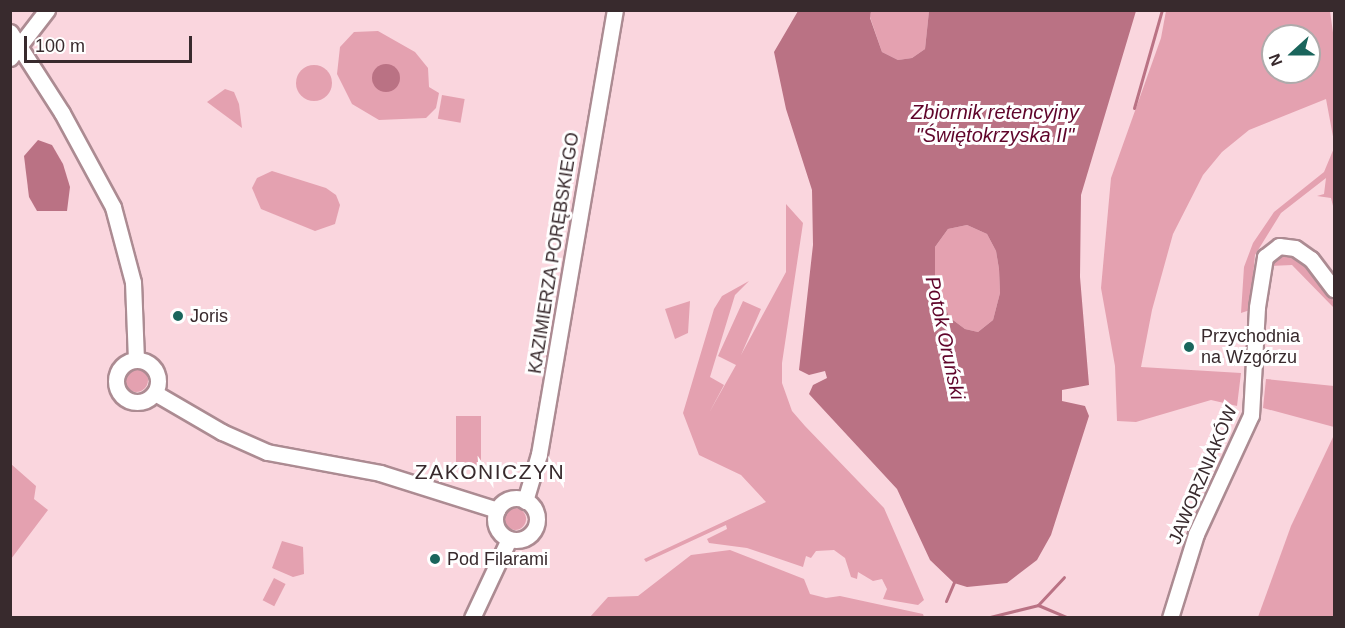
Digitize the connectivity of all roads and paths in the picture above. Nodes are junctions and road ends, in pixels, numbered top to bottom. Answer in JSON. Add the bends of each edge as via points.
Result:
{"nodes":[{"id":1,"x":47,"y":10,"type":"edge"},
{"id":2,"x":615,"y":10,"type":"edge"},
{"id":3,"x":10,"y":32,"type":"edge"},
{"id":4,"x":15,"y":52,"type":"edge"},
{"id":5,"x":1335,"y":289,"type":"edge"},
{"id":6,"x":136,"y":359,"type":"junction"},
{"id":7,"x":155,"y":393,"type":"junction"},
{"id":8,"x":525,"y":501,"type":"junction"},
{"id":9,"x":497,"y":510,"type":"junction"},
{"id":10,"x":509,"y":539,"type":"junction"},
{"id":11,"x":472,"y":618,"type":"edge"},
{"id":12,"x":1170,"y":618,"type":"edge"}],
"edges":[{"from":1,"to":4,"type":"street"},
{"from":2,"to":8,"type":"street","name":"KAZIMIERZA PORĘBSKIEGO","via":[[540,454]]},
{"from":3,"to":4,"type":"street"},
{"from":4,"to":6,"type":"street","via":[[62,113],[113,207],[133,282]]},
{"from":5,"to":12,"type":"street","name":"JAWORZNIAKÓW","via":[[1311,259],[1295,248],[1279,246],[1265,257],[1257,307],[1251,415],[1197,534]]},
{"from":6,"to":7,"type":"street","via":[[153,366],[158,374]]},
{"from":6,"to":7,"type":"street","via":[[128,361],[117,374],[118,390],[138,402]]},
{"from":7,"to":9,"type":"street","via":[[222,432],[267,452],[380,473]]},
{"from":8,"to":9,"type":"street","via":[[512,499]]},
{"from":8,"to":10,"type":"street","via":[[535,514],[533,530],[520,540]]},
{"from":9,"to":10,"type":"street","via":[[498,530]]},
{"from":10,"to":11,"type":"street"}]}
